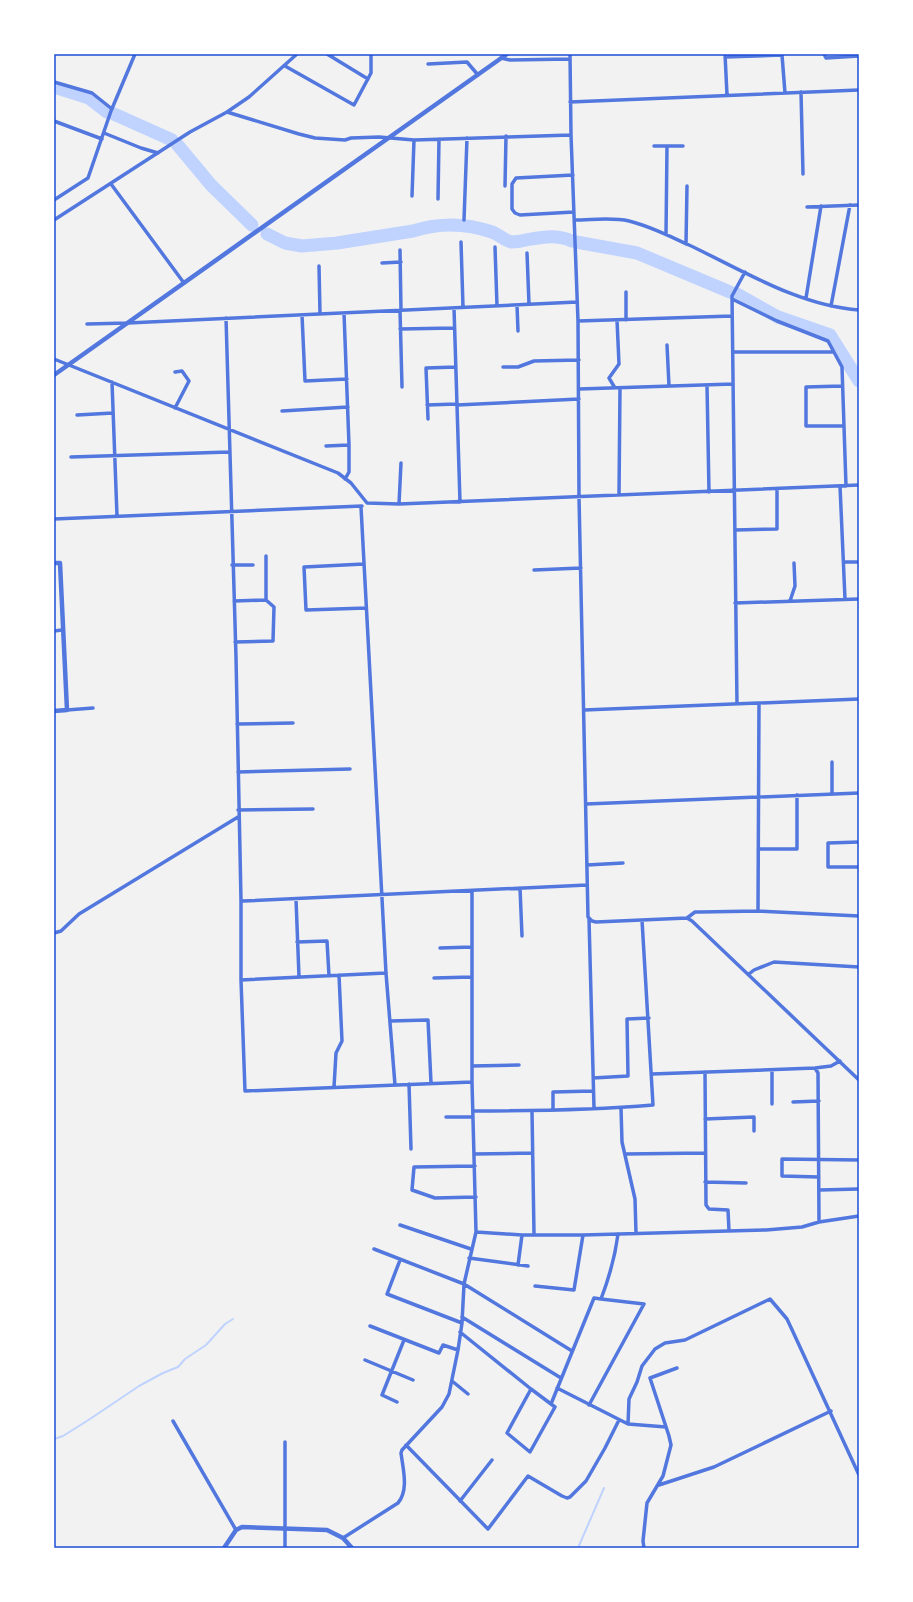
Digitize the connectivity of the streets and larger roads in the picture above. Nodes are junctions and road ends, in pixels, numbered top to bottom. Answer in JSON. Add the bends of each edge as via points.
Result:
{"nodes":[{"id":1,"x":134,"y":54,"type":"edge"},
{"id":2,"x":297,"y":54,"type":"edge"},
{"id":3,"x":327,"y":54,"type":"edge"},
{"id":4,"x":371,"y":54,"type":"edge"},
{"id":5,"x":507,"y":54,"type":"edge"},
{"id":6,"x":824,"y":54,"type":"edge"},
{"id":7,"x":570,"y":56,"type":"edge"},
{"id":8,"x":725,"y":56,"type":"edge"},
{"id":9,"x":859,"y":56,"type":"edge"},
{"id":10,"x":501,"y":58,"type":"junction"},
{"id":11,"x":428,"y":64,"type":"dead end"},
{"id":12,"x":285,"y":66,"type":"junction"},
{"id":13,"x":478,"y":75,"type":"junction"},
{"id":14,"x":368,"y":79,"type":"junction"},
{"id":15,"x":54,"y":82,"type":"edge"},
{"id":16,"x":859,"y":90,"type":"edge"},
{"id":17,"x":801,"y":92,"type":"junction"},
{"id":18,"x":785,"y":93,"type":"junction"},
{"id":19,"x":727,"y":95,"type":"junction"},
{"id":20,"x":570,"y":102,"type":"junction"},
{"id":21,"x":111,"y":112,"type":"junction"},
{"id":22,"x":227,"y":112,"type":"junction"},
{"id":23,"x":54,"y":121,"type":"edge"},
{"id":24,"x":104,"y":133,"type":"junction"},
{"id":25,"x":571,"y":135,"type":"junction"},
{"id":26,"x":506,"y":136,"type":"junction"},
{"id":27,"x":389,"y":138,"type":"junction"},
{"id":28,"x":467,"y":138,"type":"junction"},
{"id":29,"x":102,"y":139,"type":"junction"},
{"id":30,"x":439,"y":139,"type":"junction"},
{"id":31,"x":414,"y":140,"type":"junction"},
{"id":32,"x":654,"y":146,"type":"dead end"},
{"id":33,"x":667,"y":146,"type":"junction"},
{"id":34,"x":683,"y":146,"type":"dead end"},
{"id":35,"x":158,"y":153,"type":"junction"},
{"id":36,"x":803,"y":174,"type":"dead end"},
{"id":37,"x":573,"y":175,"type":"junction"},
{"id":38,"x":111,"y":184,"type":"junction"},
{"id":39,"x":505,"y":186,"type":"dead end"},
{"id":40,"x":687,"y":186,"type":"dead end"},
{"id":41,"x":412,"y":196,"type":"dead end"},
{"id":42,"x":438,"y":199,"type":"dead end"},
{"id":43,"x":54,"y":200,"type":"edge"},
{"id":44,"x":850,"y":205,"type":"junction"},
{"id":45,"x":859,"y":205,"type":"edge"},
{"id":46,"x":821,"y":206,"type":"junction"},
{"id":47,"x":808,"y":207,"type":"dead end"},
{"id":48,"x":574,"y":212,"type":"junction"},
{"id":49,"x":54,"y":220,"type":"edge"},
{"id":50,"x":464,"y":220,"type":"dead end"},
{"id":51,"x":574,"y":220,"type":"junction"},
{"id":52,"x":666,"y":234,"type":"junction"},
{"id":53,"x":461,"y":242,"type":"dead end"},
{"id":54,"x":686,"y":244,"type":"junction"},
{"id":55,"x":495,"y":247,"type":"dead end"},
{"id":56,"x":400,"y":250,"type":"dead end"},
{"id":57,"x":527,"y":253,"type":"dead end"},
{"id":58,"x":401,"y":262,"type":"junction"},
{"id":59,"x":382,"y":263,"type":"dead end"},
{"id":60,"x":319,"y":266,"type":"dead end"},
{"id":61,"x":745,"y":272,"type":"junction"},
{"id":62,"x":184,"y":283,"type":"junction"},
{"id":63,"x":626,"y":292,"type":"dead end"},
{"id":64,"x":806,"y":298,"type":"junction"},
{"id":65,"x":732,"y":299,"type":"junction"},
{"id":66,"x":576,"y":302,"type":"junction"},
{"id":67,"x":529,"y":304,"type":"junction"},
{"id":68,"x":517,"y":305,"type":"junction"},
{"id":69,"x":498,"y":306,"type":"junction"},
{"id":70,"x":831,"y":306,"type":"junction"},
{"id":71,"x":463,"y":307,"type":"junction"},
{"id":72,"x":454,"y":308,"type":"junction"},
{"id":73,"x":400,"y":310,"type":"junction"},
{"id":74,"x":859,"y":310,"type":"edge"},
{"id":75,"x":344,"y":313,"type":"junction"},
{"id":76,"x":320,"y":314,"type":"junction"},
{"id":77,"x":302,"y":315,"type":"junction"},
{"id":78,"x":732,"y":316,"type":"junction"},
{"id":79,"x":226,"y":318,"type":"junction"},
{"id":80,"x":617,"y":320,"type":"junction"},
{"id":81,"x":626,"y":320,"type":"junction"},
{"id":82,"x":578,"y":321,"type":"junction"},
{"id":83,"x":128,"y":323,"type":"junction"},
{"id":84,"x":87,"y":324,"type":"dead end"},
{"id":85,"x":454,"y":328,"type":"junction"},
{"id":86,"x":400,"y":329,"type":"junction"},
{"id":87,"x":518,"y":332,"type":"dead end"},
{"id":88,"x":668,"y":345,"type":"dead end"},
{"id":89,"x":733,"y":352,"type":"junction"},
{"id":90,"x":834,"y":352,"type":"junction"},
{"id":91,"x":54,"y":359,"type":"edge"},
{"id":92,"x":578,"y":360,"type":"junction"},
{"id":93,"x":69,"y":365,"type":"junction"},
{"id":94,"x":456,"y":367,"type":"junction"},
{"id":95,"x":503,"y":368,"type":"dead end"},
{"id":96,"x":175,"y":372,"type":"dead end"},
{"id":97,"x":54,"y":375,"type":"edge"},
{"id":98,"x":347,"y":379,"type":"junction"},
{"id":99,"x":112,"y":382,"type":"junction"},
{"id":100,"x":733,"y":384,"type":"junction"},
{"id":101,"x":707,"y":385,"type":"junction"},
{"id":102,"x":669,"y":386,"type":"junction"},
{"id":103,"x":842,"y":386,"type":"junction"},
{"id":104,"x":402,"y":387,"type":"dead end"},
{"id":105,"x":615,"y":388,"type":"junction"},
{"id":106,"x":620,"y":388,"type":"junction"},
{"id":107,"x":579,"y":389,"type":"junction"},
{"id":108,"x":579,"y":399,"type":"junction"},
{"id":109,"x":427,"y":405,"type":"junction"},
{"id":110,"x":457,"y":405,"type":"junction"},
{"id":111,"x":348,"y":407,"type":"junction"},
{"id":112,"x":176,"y":408,"type":"junction"},
{"id":113,"x":282,"y":411,"type":"dead end"},
{"id":114,"x":113,"y":413,"type":"junction"},
{"id":115,"x":77,"y":415,"type":"dead end"},
{"id":116,"x":428,"y":419,"type":"dead end"},
{"id":117,"x":843,"y":426,"type":"junction"},
{"id":118,"x":229,"y":429,"type":"junction"},
{"id":119,"x":349,"y":445,"type":"junction"},
{"id":120,"x":326,"y":446,"type":"dead end"},
{"id":121,"x":229,"y":452,"type":"junction"},
{"id":122,"x":115,"y":455,"type":"junction"},
{"id":123,"x":71,"y":457,"type":"dead end"},
{"id":124,"x":401,"y":463,"type":"dead end"},
{"id":125,"x":346,"y":479,"type":"junction"},
{"id":126,"x":859,"y":485,"type":"edge"},
{"id":127,"x":840,"y":486,"type":"junction"},
{"id":128,"x":846,"y":486,"type":"junction"},
{"id":129,"x":777,"y":489,"type":"junction"},
{"id":130,"x":734,"y":491,"type":"junction"},
{"id":131,"x":709,"y":492,"type":"junction"},
{"id":132,"x":619,"y":495,"type":"junction"},
{"id":133,"x":579,"y":497,"type":"junction"},
{"id":134,"x":460,"y":502,"type":"junction"},
{"id":135,"x":367,"y":503,"type":"junction"},
{"id":136,"x":399,"y":504,"type":"junction"},
{"id":137,"x":361,"y":507,"type":"junction"},
{"id":138,"x":231,"y":512,"type":"junction"},
{"id":139,"x":117,"y":516,"type":"junction"},
{"id":140,"x":54,"y":519,"type":"edge"},
{"id":141,"x":735,"y":530,"type":"junction"},
{"id":142,"x":266,"y":556,"type":"dead end"},
{"id":143,"x":844,"y":562,"type":"junction"},
{"id":144,"x":859,"y":562,"type":"edge"},
{"id":145,"x":54,"y":563,"type":"edge"},
{"id":146,"x":794,"y":563,"type":"dead end"},
{"id":147,"x":364,"y":564,"type":"junction"},
{"id":148,"x":232,"y":565,"type":"junction"},
{"id":149,"x":253,"y":565,"type":"dead end"},
{"id":150,"x":581,"y":568,"type":"junction"},
{"id":151,"x":534,"y":570,"type":"dead end"},
{"id":152,"x":845,"y":599,"type":"junction"},
{"id":153,"x":859,"y":599,"type":"edge"},
{"id":154,"x":266,"y":600,"type":"junction"},
{"id":155,"x":234,"y":601,"type":"junction"},
{"id":156,"x":790,"y":601,"type":"junction"},
{"id":157,"x":736,"y":603,"type":"junction"},
{"id":158,"x":366,"y":608,"type":"junction"},
{"id":159,"x":62,"y":630,"type":"junction"},
{"id":160,"x":54,"y":631,"type":"edge"},
{"id":161,"x":236,"y":642,"type":"junction"},
{"id":162,"x":859,"y":699,"type":"edge"},
{"id":163,"x":759,"y":703,"type":"junction"},
{"id":164,"x":737,"y":704,"type":"junction"},
{"id":165,"x":93,"y":708,"type":"dead end"},
{"id":166,"x":67,"y":710,"type":"junction"},
{"id":167,"x":584,"y":710,"type":"junction"},
{"id":168,"x":54,"y":711,"type":"edge"},
{"id":169,"x":293,"y":723,"type":"dead end"},
{"id":170,"x":237,"y":724,"type":"junction"},
{"id":171,"x":832,"y":762,"type":"dead end"},
{"id":172,"x":350,"y":769,"type":"dead end"},
{"id":173,"x":238,"y":772,"type":"junction"},
{"id":174,"x":859,"y":793,"type":"edge"},
{"id":175,"x":832,"y":794,"type":"junction"},
{"id":176,"x":797,"y":795,"type":"junction"},
{"id":177,"x":758,"y":797,"type":"junction"},
{"id":178,"x":586,"y":804,"type":"junction"},
{"id":179,"x":313,"y":809,"type":"dead end"},
{"id":180,"x":238,"y":810,"type":"junction"},
{"id":181,"x":238,"y":817,"type":"junction"},
{"id":182,"x":859,"y":842,"type":"edge"},
{"id":183,"x":758,"y":849,"type":"junction"},
{"id":184,"x":623,"y":863,"type":"dead end"},
{"id":185,"x":587,"y":865,"type":"junction"},
{"id":186,"x":859,"y":867,"type":"edge"},
{"id":187,"x":587,"y":885,"type":"junction"},
{"id":188,"x":520,"y":888,"type":"junction"},
{"id":189,"x":472,"y":891,"type":"junction"},
{"id":190,"x":383,"y":895,"type":"junction"},
{"id":191,"x":296,"y":899,"type":"junction"},
{"id":192,"x":241,"y":900,"type":"junction"},
{"id":193,"x":758,"y":911,"type":"junction"},
{"id":194,"x":859,"y":916,"type":"edge"},
{"id":195,"x":687,"y":918,"type":"junction"},
{"id":196,"x":589,"y":919,"type":"junction"},
{"id":197,"x":642,"y":920,"type":"junction"},
{"id":198,"x":54,"y":933,"type":"edge"},
{"id":199,"x":522,"y":936,"type":"dead end"},
{"id":200,"x":297,"y":942,"type":"junction"},
{"id":201,"x":472,"y":947,"type":"junction"},
{"id":202,"x":440,"y":948,"type":"dead end"},
{"id":203,"x":859,"y":967,"type":"edge"},
{"id":204,"x":386,"y":973,"type":"junction"},
{"id":205,"x":749,"y":974,"type":"junction"},
{"id":206,"x":339,"y":975,"type":"junction"},
{"id":207,"x":329,"y":976,"type":"junction"},
{"id":208,"x":299,"y":977,"type":"junction"},
{"id":209,"x":472,"y":977,"type":"junction"},
{"id":210,"x":434,"y":978,"type":"dead end"},
{"id":211,"x":241,"y":980,"type":"junction"},
{"id":212,"x":649,"y":1018,"type":"junction"},
{"id":213,"x":390,"y":1021,"type":"junction"},
{"id":214,"x":840,"y":1061,"type":"junction"},
{"id":215,"x":519,"y":1065,"type":"dead end"},
{"id":216,"x":472,"y":1066,"type":"junction"},
{"id":217,"x":815,"y":1068,"type":"junction"},
{"id":218,"x":772,"y":1070,"type":"junction"},
{"id":219,"x":705,"y":1072,"type":"junction"},
{"id":220,"x":652,"y":1074,"type":"junction"},
{"id":221,"x":593,"y":1078,"type":"junction"},
{"id":222,"x":859,"y":1080,"type":"edge"},
{"id":223,"x":472,"y":1082,"type":"junction"},
{"id":224,"x":431,"y":1083,"type":"junction"},
{"id":225,"x":409,"y":1084,"type":"junction"},
{"id":226,"x":395,"y":1085,"type":"junction"},
{"id":227,"x":334,"y":1087,"type":"junction"},
{"id":228,"x":593,"y":1091,"type":"junction"},
{"id":229,"x":818,"y":1101,"type":"junction"},
{"id":230,"x":793,"y":1102,"type":"dead end"},
{"id":231,"x":772,"y":1104,"type":"dead end"},
{"id":232,"x":594,"y":1108,"type":"junction"},
{"id":233,"x":621,"y":1108,"type":"junction"},
{"id":234,"x":552,"y":1110,"type":"junction"},
{"id":235,"x":473,"y":1111,"type":"junction"},
{"id":236,"x":532,"y":1111,"type":"junction"},
{"id":237,"x":473,"y":1117,"type":"junction"},
{"id":238,"x":446,"y":1118,"type":"dead end"},
{"id":239,"x":705,"y":1119,"type":"junction"},
{"id":240,"x":754,"y":1131,"type":"dead end"},
{"id":241,"x":411,"y":1149,"type":"dead end"},
{"id":242,"x":532,"y":1153,"type":"junction"},
{"id":243,"x":705,"y":1153,"type":"junction"},
{"id":244,"x":474,"y":1154,"type":"junction"},
{"id":245,"x":625,"y":1154,"type":"junction"},
{"id":246,"x":819,"y":1159,"type":"junction"},
{"id":247,"x":859,"y":1160,"type":"edge"},
{"id":248,"x":475,"y":1166,"type":"junction"},
{"id":249,"x":819,"y":1177,"type":"junction"},
{"id":250,"x":705,"y":1182,"type":"junction"},
{"id":251,"x":746,"y":1183,"type":"dead end"},
{"id":252,"x":859,"y":1189,"type":"edge"},
{"id":253,"x":819,"y":1190,"type":"junction"},
{"id":254,"x":476,"y":1197,"type":"junction"},
{"id":255,"x":859,"y":1216,"type":"edge"},
{"id":256,"x":819,"y":1222,"type":"junction"},
{"id":257,"x":400,"y":1225,"type":"dead end"},
{"id":258,"x":729,"y":1231,"type":"junction"},
{"id":259,"x":476,"y":1232,"type":"junction"},
{"id":260,"x":636,"y":1233,"type":"junction"},
{"id":261,"x":534,"y":1234,"type":"junction"},
{"id":262,"x":618,"y":1234,"type":"junction"},
{"id":263,"x":522,"y":1235,"type":"junction"},
{"id":264,"x":583,"y":1235,"type":"junction"},
{"id":265,"x":374,"y":1249,"type":"dead end"},
{"id":266,"x":471,"y":1249,"type":"junction"},
{"id":267,"x":469,"y":1258,"type":"junction"},
{"id":268,"x":400,"y":1260,"type":"junction"},
{"id":269,"x":518,"y":1265,"type":"junction"},
{"id":270,"x":528,"y":1266,"type":"dead end"},
{"id":271,"x":464,"y":1284,"type":"junction"},
{"id":272,"x":535,"y":1286,"type":"dead end"},
{"id":273,"x":601,"y":1299,"type":"junction"},
{"id":274,"x":462,"y":1317,"type":"junction"},
{"id":275,"x":462,"y":1323,"type":"junction"},
{"id":276,"x":370,"y":1326,"type":"dead end"},
{"id":277,"x":460,"y":1332,"type":"junction"},
{"id":278,"x":404,"y":1340,"type":"junction"},
{"id":279,"x":458,"y":1350,"type":"junction"},
{"id":280,"x":572,"y":1351,"type":"junction"},
{"id":281,"x":365,"y":1360,"type":"dead end"},
{"id":282,"x":677,"y":1368,"type":"dead end"},
{"id":283,"x":392,"y":1371,"type":"junction"},
{"id":284,"x":561,"y":1378,"type":"junction"},
{"id":285,"x":413,"y":1380,"type":"dead end"},
{"id":286,"x":452,"y":1381,"type":"junction"},
{"id":287,"x":557,"y":1388,"type":"junction"},
{"id":288,"x":531,"y":1389,"type":"junction"},
{"id":289,"x":468,"y":1394,"type":"dead end"},
{"id":290,"x":397,"y":1402,"type":"dead end"},
{"id":291,"x":551,"y":1404,"type":"junction"},
{"id":292,"x":589,"y":1405,"type":"junction"},
{"id":293,"x":831,"y":1411,"type":"junction"},
{"id":294,"x":619,"y":1420,"type":"junction"},
{"id":295,"x":173,"y":1421,"type":"dead end"},
{"id":296,"x":628,"y":1424,"type":"junction"},
{"id":297,"x":666,"y":1427,"type":"junction"},
{"id":298,"x":285,"y":1442,"type":"dead end"},
{"id":299,"x":406,"y":1445,"type":"junction"},
{"id":300,"x":492,"y":1460,"type":"dead end"},
{"id":301,"x":859,"y":1475,"type":"edge"},
{"id":302,"x":659,"y":1485,"type":"junction"},
{"id":303,"x":460,"y":1501,"type":"junction"},
{"id":304,"x":285,"y":1528,"type":"junction"},
{"id":305,"x":236,"y":1530,"type":"junction"},
{"id":306,"x":343,"y":1538,"type":"junction"},
{"id":307,"x":224,"y":1548,"type":"edge"},
{"id":308,"x":285,"y":1548,"type":"edge"},
{"id":309,"x":352,"y":1548,"type":"edge"},
{"id":310,"x":644,"y":1548,"type":"edge"}],
"edges":[{"from":1,"to":21,"type":"street"},
{"from":2,"to":12,"type":"street"},
{"from":3,"to":14,"type":"street"},
{"from":4,"to":14,"type":"street","via":[[372,73]]},
{"from":5,"to":10,"type":"street"},
{"from":6,"to":9,"type":"street","via":[[826,58]]},
{"from":7,"to":10,"type":"street","via":[[510,60]]},
{"from":7,"to":20,"type":"street"},
{"from":8,"to":18,"type":"street","via":[[782,55]]},
{"from":8,"to":19,"type":"street"},
{"from":10,"to":13,"type":"street"},
{"from":11,"to":13,"type":"street","via":[[467,62]]},
{"from":12,"to":14,"type":"street","via":[[354,105]]},
{"from":12,"to":22,"type":"street"},
{"from":13,"to":27,"type":"street"},
{"from":15,"to":21,"type":"street","via":[[92,93]]},
{"from":16,"to":17,"type":"street"},
{"from":17,"to":18,"type":"street"},
{"from":17,"to":36,"type":"street"},
{"from":18,"to":19,"type":"street"},
{"from":19,"to":20,"type":"street"},
{"from":20,"to":25,"type":"street"},
{"from":21,"to":24,"type":"street"},
{"from":22,"to":27,"type":"street","via":[[315,138]]},
{"from":22,"to":35,"type":"street"},
{"from":23,"to":29,"type":"street"},
{"from":24,"to":29,"type":"street"},
{"from":24,"to":35,"type":"street"},
{"from":25,"to":26,"type":"street"},
{"from":25,"to":37,"type":"street"},
{"from":26,"to":28,"type":"street"},
{"from":26,"to":39,"type":"street"},
{"from":27,"to":31,"type":"street"},
{"from":27,"to":62,"type":"street"},
{"from":28,"to":30,"type":"street"},
{"from":28,"to":50,"type":"street"},
{"from":29,"to":43,"type":"street","via":[[88,178]]},
{"from":30,"to":31,"type":"street"},
{"from":30,"to":42,"type":"street"},
{"from":31,"to":41,"type":"street"},
{"from":32,"to":33,"type":"street"},
{"from":33,"to":34,"type":"street"},
{"from":33,"to":52,"type":"street"},
{"from":35,"to":38,"type":"street"},
{"from":37,"to":48,"type":"street"},
{"from":37,"to":48,"type":"street","via":[[516,178],[512,184],[512,209],[520,215]]},
{"from":38,"to":49,"type":"street"},
{"from":38,"to":62,"type":"street"},
{"from":40,"to":54,"type":"street"},
{"from":44,"to":45,"type":"street"},
{"from":44,"to":46,"type":"street"},
{"from":44,"to":70,"type":"street"},
{"from":46,"to":47,"type":"street"},
{"from":46,"to":64,"type":"street"},
{"from":48,"to":51,"type":"street"},
{"from":51,"to":52,"type":"street","via":[[623,220]]},
{"from":51,"to":66,"type":"street"},
{"from":52,"to":54,"type":"street"},
{"from":53,"to":71,"type":"street"},
{"from":54,"to":61,"type":"street"},
{"from":55,"to":69,"type":"street"},
{"from":56,"to":58,"type":"street"},
{"from":57,"to":67,"type":"street"},
{"from":58,"to":59,"type":"street"},
{"from":58,"to":73,"type":"street"},
{"from":60,"to":76,"type":"street"},
{"from":61,"to":64,"type":"street"},
{"from":61,"to":65,"type":"street"},
{"from":62,"to":83,"type":"street"},
{"from":63,"to":81,"type":"street"},
{"from":64,"to":70,"type":"street"},
{"from":65,"to":78,"type":"street"},
{"from":65,"to":90,"type":"street","via":[[777,322],[828,341]]},
{"from":66,"to":67,"type":"street"},
{"from":66,"to":82,"type":"street"},
{"from":67,"to":68,"type":"street"},
{"from":68,"to":69,"type":"street"},
{"from":68,"to":87,"type":"street"},
{"from":69,"to":71,"type":"street"},
{"from":70,"to":74,"type":"street"},
{"from":71,"to":72,"type":"street"},
{"from":72,"to":73,"type":"street"},
{"from":72,"to":85,"type":"street"},
{"from":73,"to":75,"type":"street"},
{"from":73,"to":86,"type":"street"},
{"from":75,"to":76,"type":"street"},
{"from":75,"to":98,"type":"street"},
{"from":76,"to":77,"type":"street"},
{"from":77,"to":79,"type":"street"},
{"from":77,"to":98,"type":"street","via":[[305,381]]},
{"from":78,"to":81,"type":"street"},
{"from":78,"to":89,"type":"street"},
{"from":79,"to":83,"type":"street"},
{"from":79,"to":118,"type":"street"},
{"from":80,"to":81,"type":"street"},
{"from":80,"to":82,"type":"street"},
{"from":80,"to":105,"type":"street","via":[[619,364],[610,378]]},
{"from":82,"to":92,"type":"street"},
{"from":83,"to":84,"type":"street"},
{"from":83,"to":93,"type":"street"},
{"from":85,"to":86,"type":"street"},
{"from":85,"to":94,"type":"street"},
{"from":86,"to":104,"type":"street"},
{"from":88,"to":102,"type":"street"},
{"from":89,"to":90,"type":"street"},
{"from":89,"to":100,"type":"street"},
{"from":90,"to":103,"type":"street","via":[[842,367]]},
{"from":91,"to":93,"type":"street"},
{"from":92,"to":95,"type":"street","via":[[534,361],[518,367]]},
{"from":92,"to":107,"type":"street"},
{"from":93,"to":97,"type":"street"},
{"from":93,"to":99,"type":"street"},
{"from":94,"to":109,"type":"street","via":[[426,368]]},
{"from":94,"to":110,"type":"street"},
{"from":96,"to":112,"type":"street","via":[[182,371],[189,381]]},
{"from":98,"to":111,"type":"street"},
{"from":99,"to":112,"type":"street"},
{"from":99,"to":114,"type":"street"},
{"from":100,"to":101,"type":"street"},
{"from":100,"to":130,"type":"street"},
{"from":101,"to":102,"type":"street"},
{"from":101,"to":131,"type":"street"},
{"from":102,"to":106,"type":"street"},
{"from":103,"to":117,"type":"street"},
{"from":103,"to":117,"type":"street","via":[[806,387],[806,426]]},
{"from":105,"to":106,"type":"street"},
{"from":105,"to":107,"type":"street"},
{"from":106,"to":132,"type":"street"},
{"from":107,"to":108,"type":"street"},
{"from":108,"to":110,"type":"street"},
{"from":108,"to":133,"type":"street"},
{"from":109,"to":110,"type":"street"},
{"from":109,"to":116,"type":"street"},
{"from":110,"to":134,"type":"street"},
{"from":111,"to":113,"type":"street"},
{"from":111,"to":119,"type":"street"},
{"from":112,"to":118,"type":"street"},
{"from":114,"to":115,"type":"street"},
{"from":114,"to":122,"type":"street"},
{"from":117,"to":128,"type":"street"},
{"from":118,"to":121,"type":"street"},
{"from":118,"to":125,"type":"street"},
{"from":119,"to":120,"type":"street"},
{"from":119,"to":125,"type":"street","via":[[349,472]]},
{"from":121,"to":122,"type":"street"},
{"from":121,"to":138,"type":"street"},
{"from":122,"to":123,"type":"street"},
{"from":122,"to":139,"type":"street"},
{"from":124,"to":136,"type":"street"},
{"from":125,"to":135,"type":"street"},
{"from":126,"to":128,"type":"street"},
{"from":127,"to":128,"type":"street"},
{"from":127,"to":129,"type":"street"},
{"from":127,"to":143,"type":"street"},
{"from":129,"to":130,"type":"street"},
{"from":129,"to":141,"type":"street","via":[[777,528]]},
{"from":130,"to":131,"type":"street"},
{"from":130,"to":141,"type":"street"},
{"from":131,"to":132,"type":"street"},
{"from":132,"to":133,"type":"street"},
{"from":133,"to":134,"type":"street"},
{"from":133,"to":150,"type":"street"},
{"from":134,"to":136,"type":"street"},
{"from":135,"to":136,"type":"street"},
{"from":135,"to":137,"type":"street"},
{"from":137,"to":138,"type":"street"},
{"from":137,"to":147,"type":"street"},
{"from":138,"to":139,"type":"street"},
{"from":138,"to":148,"type":"street"},
{"from":139,"to":140,"type":"street"},
{"from":141,"to":157,"type":"street"},
{"from":142,"to":154,"type":"street"},
{"from":143,"to":144,"type":"street"},
{"from":143,"to":152,"type":"street"},
{"from":145,"to":159,"type":"street","via":[[60,563]]},
{"from":146,"to":156,"type":"street","via":[[795,586]]},
{"from":147,"to":158,"type":"street"},
{"from":147,"to":158,"type":"street","via":[[304,566],[306,610]]},
{"from":148,"to":149,"type":"street"},
{"from":148,"to":155,"type":"street"},
{"from":150,"to":151,"type":"street"},
{"from":150,"to":167,"type":"street"},
{"from":152,"to":153,"type":"street"},
{"from":152,"to":156,"type":"street"},
{"from":154,"to":155,"type":"street"},
{"from":154,"to":161,"type":"street","via":[[274,607],[273,641]]},
{"from":155,"to":161,"type":"street"},
{"from":156,"to":157,"type":"street"},
{"from":157,"to":164,"type":"street"},
{"from":158,"to":190,"type":"street"},
{"from":159,"to":160,"type":"street"},
{"from":159,"to":166,"type":"street"},
{"from":161,"to":170,"type":"street"},
{"from":162,"to":163,"type":"street"},
{"from":163,"to":164,"type":"street"},
{"from":163,"to":177,"type":"street"},
{"from":164,"to":167,"type":"street"},
{"from":165,"to":166,"type":"street"},
{"from":166,"to":168,"type":"street"},
{"from":167,"to":178,"type":"street"},
{"from":169,"to":170,"type":"street"},
{"from":170,"to":173,"type":"street"},
{"from":171,"to":175,"type":"street"},
{"from":172,"to":173,"type":"street"},
{"from":173,"to":180,"type":"street"},
{"from":174,"to":175,"type":"street"},
{"from":175,"to":176,"type":"street"},
{"from":176,"to":177,"type":"street"},
{"from":176,"to":183,"type":"street","via":[[797,849]]},
{"from":177,"to":178,"type":"street"},
{"from":177,"to":183,"type":"street"},
{"from":178,"to":185,"type":"street"},
{"from":179,"to":180,"type":"street"},
{"from":180,"to":181,"type":"street"},
{"from":181,"to":192,"type":"street"},
{"from":181,"to":198,"type":"street","via":[[79,914],[61,931]]},
{"from":182,"to":186,"type":"street","via":[[828,842],[828,867]]},
{"from":183,"to":193,"type":"street"},
{"from":184,"to":185,"type":"street"},
{"from":185,"to":187,"type":"street"},
{"from":187,"to":188,"type":"street"},
{"from":187,"to":196,"type":"street"},
{"from":188,"to":189,"type":"street"},
{"from":188,"to":199,"type":"street"},
{"from":189,"to":190,"type":"street"},
{"from":189,"to":201,"type":"street"},
{"from":190,"to":191,"type":"street"},
{"from":190,"to":204,"type":"street"},
{"from":191,"to":192,"type":"street"},
{"from":191,"to":200,"type":"street"},
{"from":192,"to":211,"type":"street"},
{"from":193,"to":194,"type":"street"},
{"from":193,"to":195,"type":"street","via":[[695,912]]},
{"from":195,"to":197,"type":"street"},
{"from":195,"to":205,"type":"street"},
{"from":196,"to":197,"type":"street","via":[[596,922]]},
{"from":196,"to":221,"type":"street"},
{"from":197,"to":212,"type":"street"},
{"from":200,"to":207,"type":"street","via":[[327,941]]},
{"from":200,"to":208,"type":"street"},
{"from":201,"to":202,"type":"street"},
{"from":201,"to":209,"type":"street"},
{"from":203,"to":205,"type":"street","via":[[774,962]]},
{"from":204,"to":206,"type":"street"},
{"from":204,"to":213,"type":"street"},
{"from":205,"to":214,"type":"street"},
{"from":206,"to":207,"type":"street"},
{"from":206,"to":227,"type":"street","via":[[342,1041],[336,1053]]},
{"from":207,"to":208,"type":"street"},
{"from":208,"to":211,"type":"street"},
{"from":209,"to":210,"type":"street"},
{"from":209,"to":216,"type":"street"},
{"from":211,"to":227,"type":"street","via":[[244,1091]]},
{"from":212,"to":220,"type":"street"},
{"from":212,"to":221,"type":"street","via":[[627,1019],[628,1076]]},
{"from":213,"to":224,"type":"street","via":[[428,1020]]},
{"from":213,"to":226,"type":"street"},
{"from":214,"to":217,"type":"street","via":[[830,1066]]},
{"from":214,"to":222,"type":"street"},
{"from":215,"to":216,"type":"street"},
{"from":216,"to":223,"type":"street"},
{"from":217,"to":218,"type":"street"},
{"from":217,"to":229,"type":"street","via":[[818,1073]]},
{"from":218,"to":219,"type":"street"},
{"from":218,"to":231,"type":"street"},
{"from":219,"to":220,"type":"street"},
{"from":219,"to":239,"type":"street"},
{"from":220,"to":233,"type":"street","via":[[653,1105]]},
{"from":221,"to":228,"type":"street"},
{"from":223,"to":224,"type":"street"},
{"from":223,"to":235,"type":"street"},
{"from":224,"to":225,"type":"street"},
{"from":225,"to":226,"type":"street"},
{"from":225,"to":241,"type":"street"},
{"from":226,"to":227,"type":"street"},
{"from":228,"to":232,"type":"street"},
{"from":228,"to":234,"type":"street","via":[[552,1092]]},
{"from":229,"to":230,"type":"street"},
{"from":229,"to":246,"type":"street"},
{"from":232,"to":233,"type":"street"},
{"from":232,"to":234,"type":"street"},
{"from":233,"to":245,"type":"street"},
{"from":234,"to":236,"type":"street"},
{"from":235,"to":236,"type":"street"},
{"from":235,"to":237,"type":"street"},
{"from":236,"to":242,"type":"street"},
{"from":237,"to":238,"type":"street"},
{"from":237,"to":244,"type":"street"},
{"from":239,"to":240,"type":"street","via":[[754,1117]]},
{"from":239,"to":243,"type":"street"},
{"from":242,"to":244,"type":"street"},
{"from":242,"to":261,"type":"street"},
{"from":243,"to":245,"type":"street"},
{"from":243,"to":250,"type":"street"},
{"from":244,"to":248,"type":"street"},
{"from":245,"to":260,"type":"street","via":[[635,1200]]},
{"from":246,"to":247,"type":"street"},
{"from":246,"to":249,"type":"street"},
{"from":246,"to":249,"type":"street","via":[[782,1159],[782,1176]]},
{"from":248,"to":254,"type":"street"},
{"from":248,"to":254,"type":"street","via":[[414,1167],[412,1190],[435,1198]]},
{"from":249,"to":253,"type":"street"},
{"from":250,"to":251,"type":"street"},
{"from":250,"to":258,"type":"street","via":[[707,1208],[728,1210]]},
{"from":252,"to":253,"type":"street"},
{"from":253,"to":256,"type":"street"},
{"from":254,"to":259,"type":"street"},
{"from":255,"to":256,"type":"street"},
{"from":256,"to":258,"type":"street","via":[[802,1227]]},
{"from":257,"to":266,"type":"street"},
{"from":258,"to":260,"type":"street"},
{"from":259,"to":263,"type":"street"},
{"from":259,"to":266,"type":"street"},
{"from":260,"to":262,"type":"street"},
{"from":261,"to":263,"type":"street"},
{"from":261,"to":264,"type":"street"},
{"from":262,"to":264,"type":"street"},
{"from":262,"to":273,"type":"street","via":[[610,1275]]},
{"from":263,"to":269,"type":"street"},
{"from":264,"to":272,"type":"street","via":[[574,1290]]},
{"from":265,"to":268,"type":"street"},
{"from":266,"to":267,"type":"street"},
{"from":267,"to":269,"type":"street"},
{"from":267,"to":271,"type":"street"},
{"from":268,"to":271,"type":"street"},
{"from":268,"to":275,"type":"street","via":[[387,1294]]},
{"from":269,"to":270,"type":"street"},
{"from":271,"to":274,"type":"street"},
{"from":271,"to":280,"type":"street"},
{"from":273,"to":280,"type":"street","via":[[594,1298]]},
{"from":273,"to":292,"type":"street","via":[[644,1304]]},
{"from":274,"to":275,"type":"street"},
{"from":274,"to":284,"type":"street"},
{"from":275,"to":277,"type":"street"},
{"from":276,"to":278,"type":"street"},
{"from":277,"to":279,"type":"street"},
{"from":277,"to":288,"type":"street"},
{"from":278,"to":279,"type":"street","via":[[438,1353],[443,1345]]},
{"from":278,"to":283,"type":"street"},
{"from":279,"to":286,"type":"street"},
{"from":280,"to":284,"type":"street"},
{"from":281,"to":283,"type":"street"},
{"from":282,"to":297,"type":"street","via":[[650,1378]]},
{"from":283,"to":285,"type":"street"},
{"from":283,"to":290,"type":"street","via":[[382,1395]]},
{"from":284,"to":287,"type":"street"},
{"from":286,"to":289,"type":"street"},
{"from":286,"to":299,"type":"street","via":[[449,1394],[442,1406]]},
{"from":287,"to":291,"type":"street"},
{"from":287,"to":292,"type":"street"},
{"from":288,"to":291,"type":"street"},
{"from":288,"to":291,"type":"street","via":[[506,1433],[530,1452],[555,1407]]},
{"from":292,"to":294,"type":"street"},
{"from":293,"to":296,"type":"street","via":[[787,1319],[770,1299],[685,1340],[665,1343],[655,1349],[642,1366],[629,1399]]},
{"from":293,"to":301,"type":"street"},
{"from":293,"to":302,"type":"street","via":[[714,1467]]},
{"from":294,"to":296,"type":"street"},
{"from":294,"to":303,"type":"street","via":[[586,1481],[570,1497],[562,1496],[528,1476],[488,1529]]},
{"from":295,"to":305,"type":"street"},
{"from":296,"to":297,"type":"street"},
{"from":297,"to":302,"type":"street","via":[[671,1448]]},
{"from":298,"to":304,"type":"street"},
{"from":299,"to":303,"type":"street"},
{"from":299,"to":306,"type":"street","via":[[401,1452],[403,1497],[398,1503]]},
{"from":300,"to":303,"type":"street"},
{"from":302,"to":310,"type":"street","via":[[648,1499]]},
{"from":304,"to":305,"type":"street","via":[[242,1527]]},
{"from":304,"to":306,"type":"street","via":[[327,1530]]},
{"from":304,"to":308,"type":"street"},
{"from":305,"to":307,"type":"street"},
{"from":306,"to":309,"type":"street"}]}
